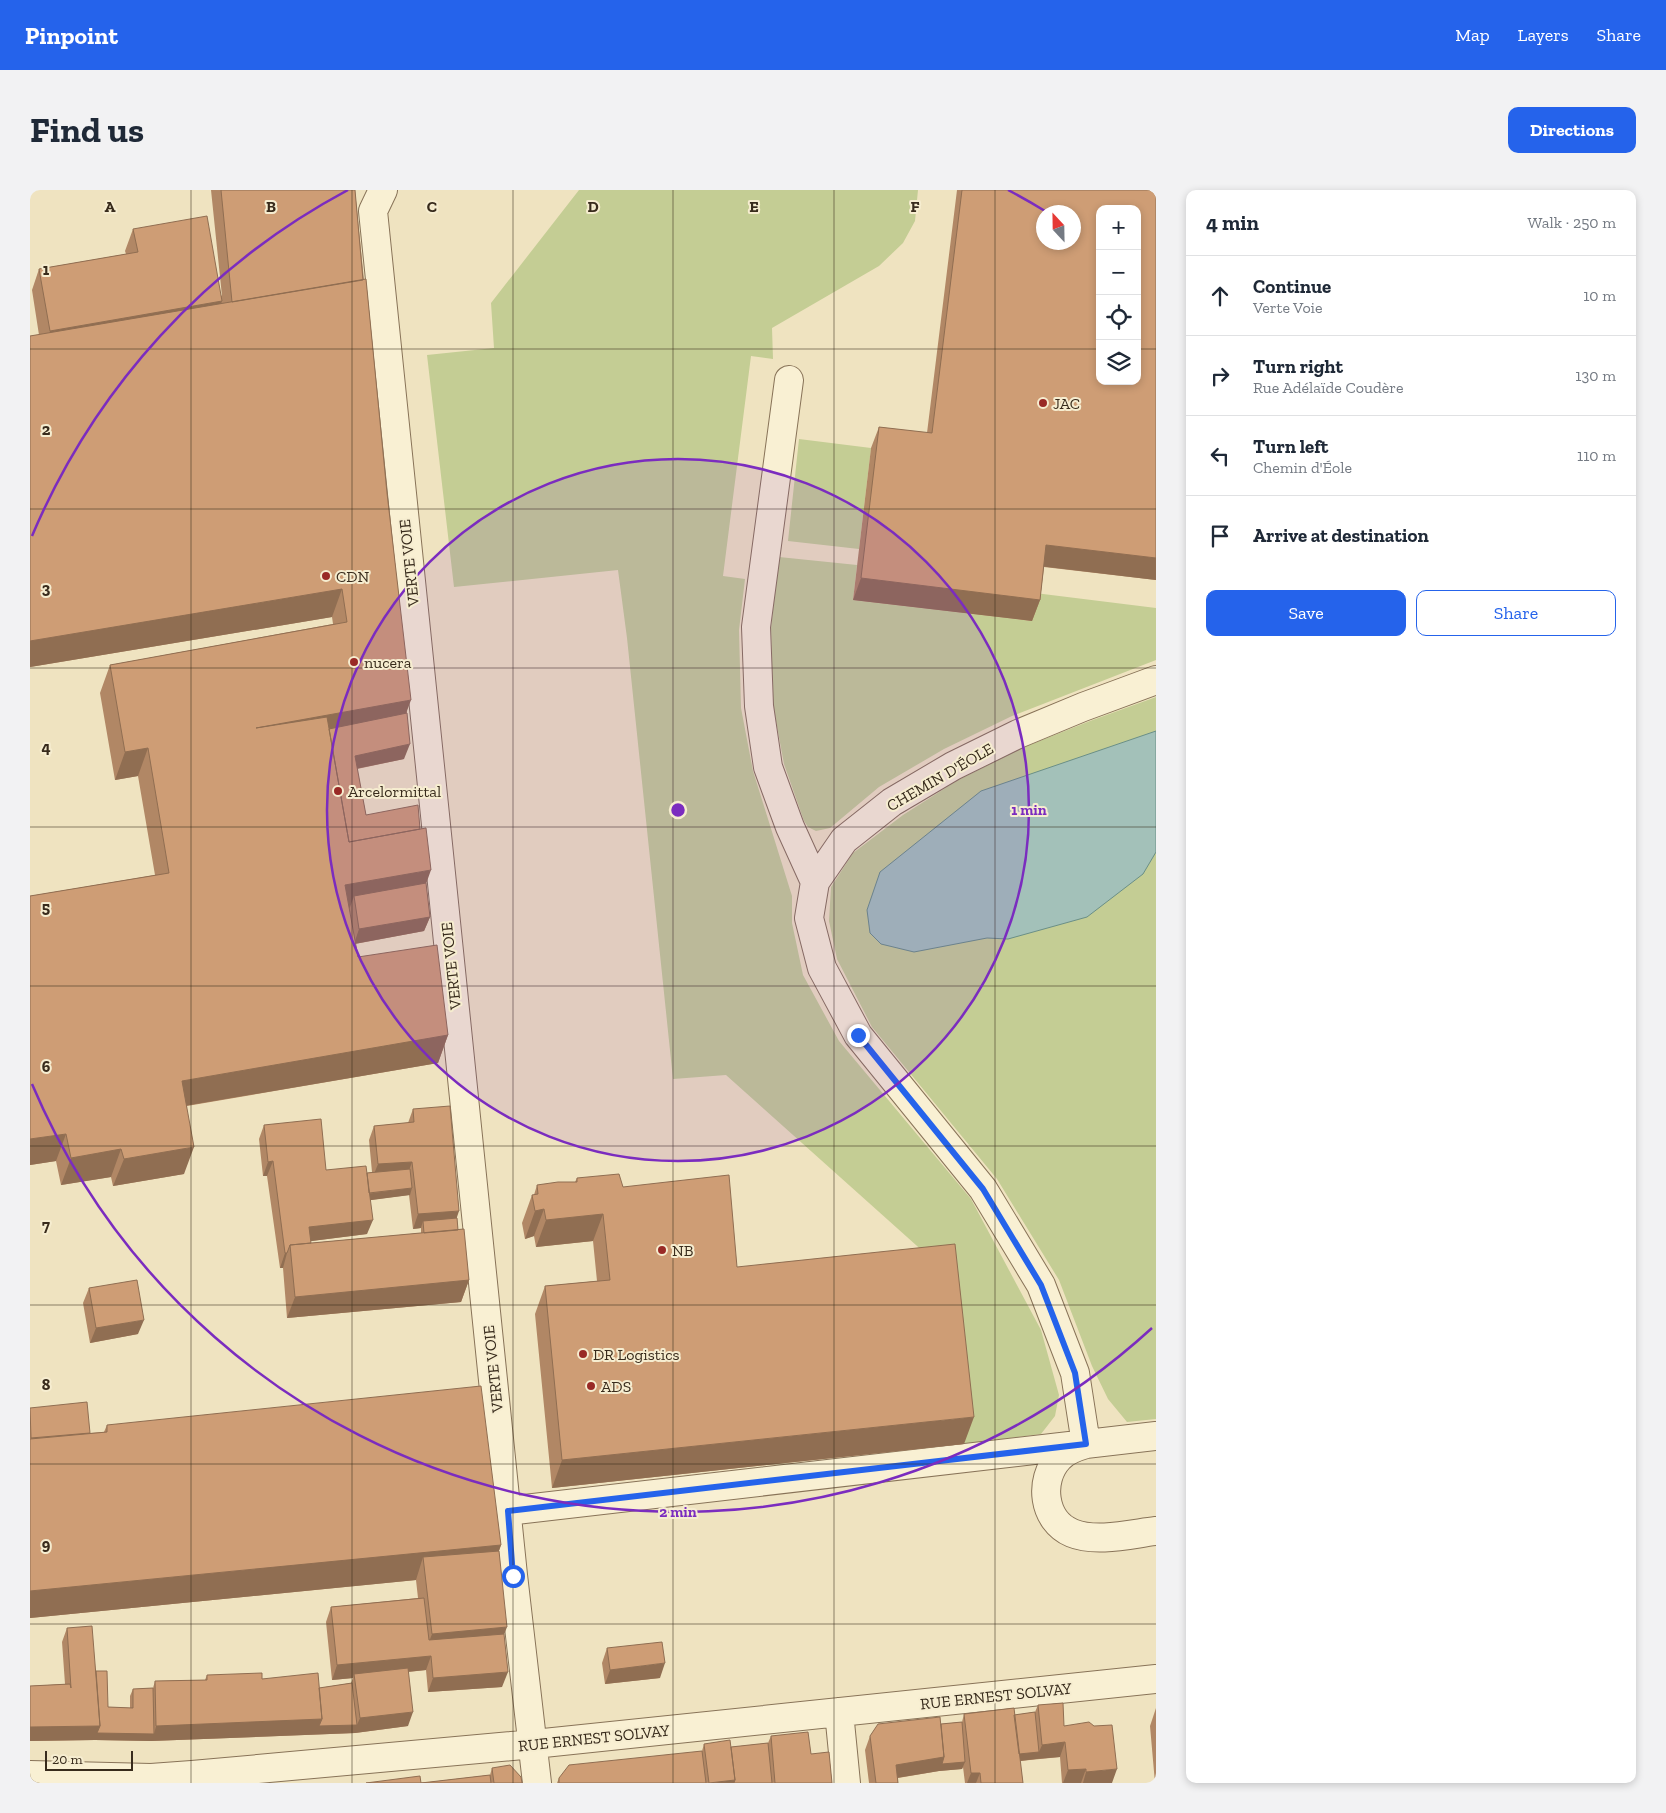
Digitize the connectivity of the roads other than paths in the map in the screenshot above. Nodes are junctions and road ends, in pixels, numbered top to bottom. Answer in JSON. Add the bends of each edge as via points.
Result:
{"nodes":[{"id":1,"x":383,"y":190,"type":"edge"},
{"id":2,"x":789,"y":380,"type":"dead end"},
{"id":3,"x":1156,"y":680,"type":"edge"},
{"id":4,"x":815,"y":882,"type":"junction"},
{"id":5,"x":1156,"y":1436,"type":"edge"},
{"id":6,"x":1086,"y":1444,"type":"junction"},
{"id":7,"x":508,"y":1511,"type":"junction"},
{"id":8,"x":1156,"y":1531,"type":"edge"},
{"id":9,"x":1156,"y":1679,"type":"edge"},
{"id":10,"x":839,"y":1712,"type":"junction"},
{"id":11,"x":534,"y":1744,"type":"junction"},
{"id":12,"x":30,"y":1775,"type":"edge"},
{"id":13,"x":151,"y":1781,"type":"edge"},
{"id":14,"x":537,"y":1783,"type":"edge"},
{"id":15,"x":846,"y":1783,"type":"edge"}],
"edges":[{"from":1,"to":7,"type":"street","name":"VERTE VOIE","via":[[373,211]]},
{"from":2,"to":4,"type":"street","via":[[756,627],[759,706],[768,766],[790,827]]},
{"from":3,"to":4,"type":"street","name":"CHEMIN D'ÉOLE","via":[[1018,734],[892,802],[844,840]]},
{"from":4,"to":6,"type":"street","name":"CHEMIN D'ÉOLE","via":[[809,918],[822,968],[858,1035],[983,1189],[1041,1285],[1075,1373]]},
{"from":5,"to":6,"type":"street"},
{"from":6,"to":7,"type":"street"},
{"from":6,"to":8,"type":"street","via":[[1059,1457],[1046,1483],[1050,1512],[1058,1524],[1084,1537]]},
{"from":7,"to":11,"type":"street","name":"VERTE VOIE"},
{"from":9,"to":10,"type":"street","name":"RUE ERNEST SOLVAY"},
{"from":10,"to":11,"type":"street","name":"RUE ERNEST SOLVAY"},
{"from":10,"to":15,"type":"street"},
{"from":11,"to":13,"type":"street","name":"RUE ERNEST SOLVAY"},
{"from":11,"to":14,"type":"street","name":"VERTE VOIE"},
{"from":12,"to":13,"type":"street","name":"RUE ERNEST SOLVAY"}]}
